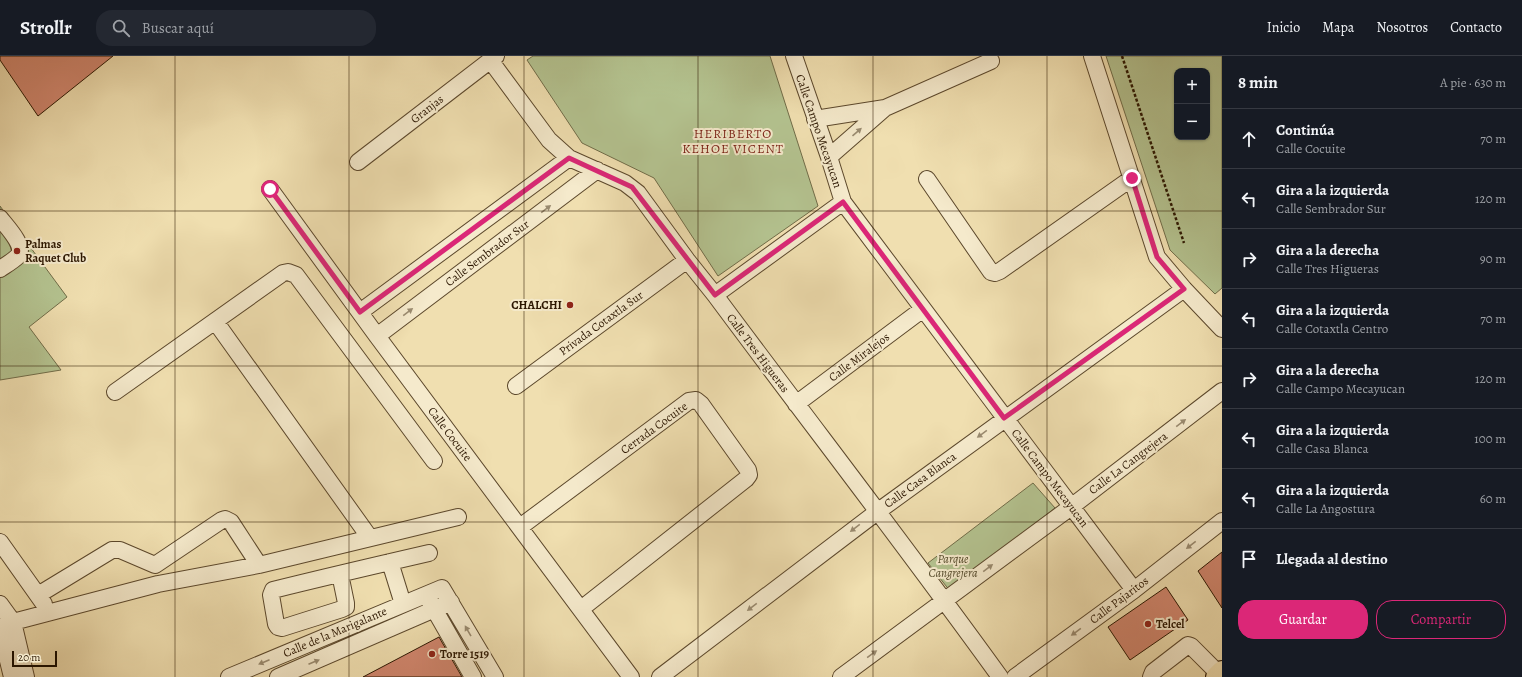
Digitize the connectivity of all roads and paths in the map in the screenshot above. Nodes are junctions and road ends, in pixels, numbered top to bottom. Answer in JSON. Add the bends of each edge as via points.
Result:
{"nodes":[{"id":1,"x":794,"y":56,"type":"edge"},
{"id":2,"x":1092,"y":56,"type":"edge"},
{"id":3,"x":1122,"y":56,"type":"edge"},
{"id":4,"x":493,"y":58,"type":"edge"},
{"id":5,"x":991,"y":61,"type":"dead end"},
{"id":6,"x":885,"y":108,"type":"junction"},
{"id":7,"x":815,"y":119,"type":"junction"},
{"id":8,"x":829,"y":157,"type":"junction"},
{"id":9,"x":569,"y":158,"type":"junction"},
{"id":10,"x":358,"y":162,"type":"dead end"},
{"id":11,"x":597,"y":170,"type":"junction"},
{"id":12,"x":1132,"y":178,"type":"junction"},
{"id":13,"x":927,"y":179,"type":"dead end"},
{"id":14,"x":270,"y":189,"type":"dead end"},
{"id":15,"x":843,"y":202,"type":"junction"},
{"id":16,"x":0,"y":218,"type":"edge"},
{"id":17,"x":1184,"y":243,"type":"dead end"},
{"id":18,"x":687,"y":260,"type":"junction"},
{"id":19,"x":0,"y":269,"type":"edge"},
{"id":20,"x":1184,"y":289,"type":"junction"},
{"id":21,"x":715,"y":295,"type":"junction"},
{"id":22,"x":923,"y":309,"type":"junction"},
{"id":23,"x":360,"y":312,"type":"junction"},
{"id":24,"x":215,"y":321,"type":"junction"},
{"id":25,"x":1222,"y":329,"type":"edge"},
{"id":26,"x":377,"y":336,"type":"junction"},
{"id":27,"x":516,"y":386,"type":"dead end"},
{"id":28,"x":1222,"y":391,"type":"edge"},
{"id":29,"x":115,"y":392,"type":"dead end"},
{"id":30,"x":796,"y":404,"type":"junction"},
{"id":31,"x":1004,"y":418,"type":"junction"},
{"id":32,"x":434,"y":461,"type":"dead end"},
{"id":33,"x":1071,"y":506,"type":"junction"},
{"id":34,"x":877,"y":512,"type":"junction"},
{"id":35,"x":458,"y":517,"type":"dead end"},
{"id":36,"x":1222,"y":521,"type":"edge"},
{"id":37,"x":520,"y":527,"type":"junction"},
{"id":38,"x":370,"y":538,"type":"junction"},
{"id":39,"x":0,"y":542,"type":"edge"},
{"id":40,"x":429,"y":553,"type":"dead end"},
{"id":41,"x":390,"y":562,"type":"junction"},
{"id":42,"x":155,"y":565,"type":"junction"},
{"id":43,"x":259,"y":565,"type":"junction"},
{"id":44,"x":340,"y":574,"type":"junction"},
{"id":45,"x":158,"y":584,"type":"junction"},
{"id":46,"x":1134,"y":590,"type":"junction"},
{"id":47,"x":425,"y":594,"type":"junction"},
{"id":48,"x":38,"y":595,"type":"junction"},
{"id":49,"x":945,"y":601,"type":"junction"},
{"id":50,"x":451,"y":602,"type":"junction"},
{"id":51,"x":0,"y":604,"type":"edge"},
{"id":52,"x":403,"y":604,"type":"junction"},
{"id":53,"x":435,"y":609,"type":"junction"},
{"id":54,"x":581,"y":609,"type":"junction"},
{"id":55,"x":50,"y":612,"type":"junction"},
{"id":56,"x":4,"y":625,"type":"edge"},
{"id":57,"x":1219,"y":674,"type":"edge"},
{"id":58,"x":12,"y":677,"type":"edge"},
{"id":59,"x":26,"y":677,"type":"edge"},
{"id":60,"x":229,"y":677,"type":"edge"},
{"id":61,"x":278,"y":677,"type":"edge"},
{"id":62,"x":474,"y":677,"type":"edge"},
{"id":63,"x":495,"y":677,"type":"edge"},
{"id":64,"x":631,"y":677,"type":"edge"},
{"id":65,"x":660,"y":677,"type":"edge"},
{"id":66,"x":841,"y":677,"type":"edge"},
{"id":67,"x":1000,"y":677,"type":"edge"},
{"id":68,"x":1015,"y":677,"type":"edge"},
{"id":69,"x":1151,"y":677,"type":"edge"}],
"edges":[{"from":1,"to":7,"type":"street","name":"Calle Campo Mecayucan"},
{"from":2,"to":12,"type":"street"},
{"from":3,"to":17,"type":"path"},
{"from":4,"to":9,"type":"street","name":"Calle Tres Higueras","via":[[549,140]]},
{"from":4,"to":10,"type":"street","name":"Granjas"},
{"from":5,"to":6,"type":"street"},
{"from":6,"to":7,"type":"street"},
{"from":8,"to":6,"type":"street","one_way":true},
{"from":7,"to":8,"type":"street","name":"Calle Campo Mecayucan"},
{"from":8,"to":15,"type":"street","name":"Calle Campo Mecayucan"},
{"from":9,"to":11,"type":"street","name":"Calle Tres Higueras"},
{"from":9,"to":23,"type":"street"},
{"from":11,"to":18,"type":"street","name":"Calle Tres Higueras","via":[[632,187]]},
{"from":26,"to":11,"type":"street","name":"Calle Sembrador Sur","one_way":true},
{"from":12,"to":13,"type":"street","via":[[995,273],[991,272]]},
{"from":12,"to":20,"type":"street","via":[[1157,257]]},
{"from":14,"to":23,"type":"street","name":"Calle Cocuite"},
{"from":15,"to":21,"type":"street"},
{"from":15,"to":22,"type":"street","name":"Calle Campo Mecayucan"},
{"from":16,"to":19,"type":"street","via":[[20,244],[21,250]]},
{"from":18,"to":21,"type":"street","name":"Calle Tres Higueras"},
{"from":18,"to":27,"type":"street","name":"Privada Cotaxtla Sur"},
{"from":20,"to":25,"type":"street"},
{"from":20,"to":31,"type":"street","name":"Calle Casa Blanca"},
{"from":21,"to":30,"type":"street","name":"Calle Tres Higueras"},
{"from":22,"to":30,"type":"street","name":"Calle Miralejos"},
{"from":22,"to":31,"type":"street","name":"Calle Campo Mecayucan"},
{"from":23,"to":26,"type":"street","name":"Calle Cocuite"},
{"from":24,"to":29,"type":"street"},
{"from":24,"to":32,"type":"street","via":[[284,273],[292,272]]},
{"from":24,"to":38,"type":"street"},
{"from":26,"to":37,"type":"street","name":"Calle Cocuite"},
{"from":33,"to":28,"type":"street","name":"Calle La Cangrejera","one_way":true},
{"from":30,"to":34,"type":"street","name":"Calle Tres Higueras"},
{"from":31,"to":33,"type":"street","name":"Calle Campo Mecayucan"},
{"from":31,"to":34,"type":"street","name":"Calle Casa Blanca","one_way":true},
{"from":33,"to":46,"type":"street","name":"Calle Campo Mecayucan"},
{"from":49,"to":33,"type":"street","name":"Calle La Cangrejera","one_way":true},
{"from":34,"to":49,"type":"street","name":"Calle Tres Higueras"},
{"from":34,"to":65,"type":"street","name":"Calle Casa Blanca","one_way":true},
{"from":35,"to":38,"type":"street"},
{"from":36,"to":46,"type":"street","name":"Calle Pajaritos","one_way":true},
{"from":37,"to":54,"type":"street","name":"Calle Cocuite"},
{"from":37,"to":54,"type":"street","name":"Cerrada Cocuite","via":[[689,401],[696,400],[701,404],[749,475]]},
{"from":38,"to":43,"type":"street"},
{"from":39,"to":48,"type":"street"},
{"from":40,"to":41,"type":"street"},
{"from":41,"to":44,"type":"street"},
{"from":41,"to":52,"type":"street"},
{"from":42,"to":43,"type":"street","via":[[225,519],[231,522]]},
{"from":42,"to":45,"type":"street"},
{"from":42,"to":48,"type":"street","via":[[120,550],[112,550]]},
{"from":43,"to":45,"type":"street"},
{"from":44,"to":44,"type":"street","via":[[273,590],[271,595],[278,628],[346,607]]},
{"from":45,"to":55,"type":"street"},
{"from":46,"to":68,"type":"street","name":"Calle Pajaritos","one_way":true},
{"from":47,"to":50,"type":"street","name":"Calle de la Marigalante","via":[[442,588]]},
{"from":47,"to":52,"type":"street","name":"Calle de la Marigalante"},
{"from":47,"to":53,"type":"street"},
{"from":48,"to":55,"type":"street"},
{"from":66,"to":49,"type":"street","name":"Calle La Cangrejera","one_way":true},
{"from":49,"to":67,"type":"street","name":"Calle Tres Higueras"},
{"from":50,"to":53,"type":"street","name":"Calle de la Marigalante"},
{"from":63,"to":50,"type":"street","one_way":true},
{"from":51,"to":56,"type":"street"},
{"from":52,"to":60,"type":"street","name":"Calle de la Marigalante","one_way":true},
{"from":61,"to":53,"type":"street","name":"Calle de la Marigalante","one_way":true},
{"from":53,"to":62,"type":"street"},
{"from":54,"to":64,"type":"street","name":"Calle Cocuite"},
{"from":55,"to":56,"type":"street"},
{"from":56,"to":58,"type":"street"},
{"from":56,"to":59,"type":"street"},
{"from":57,"to":69,"type":"street","via":[[1188,645],[1153,672]]}]}
